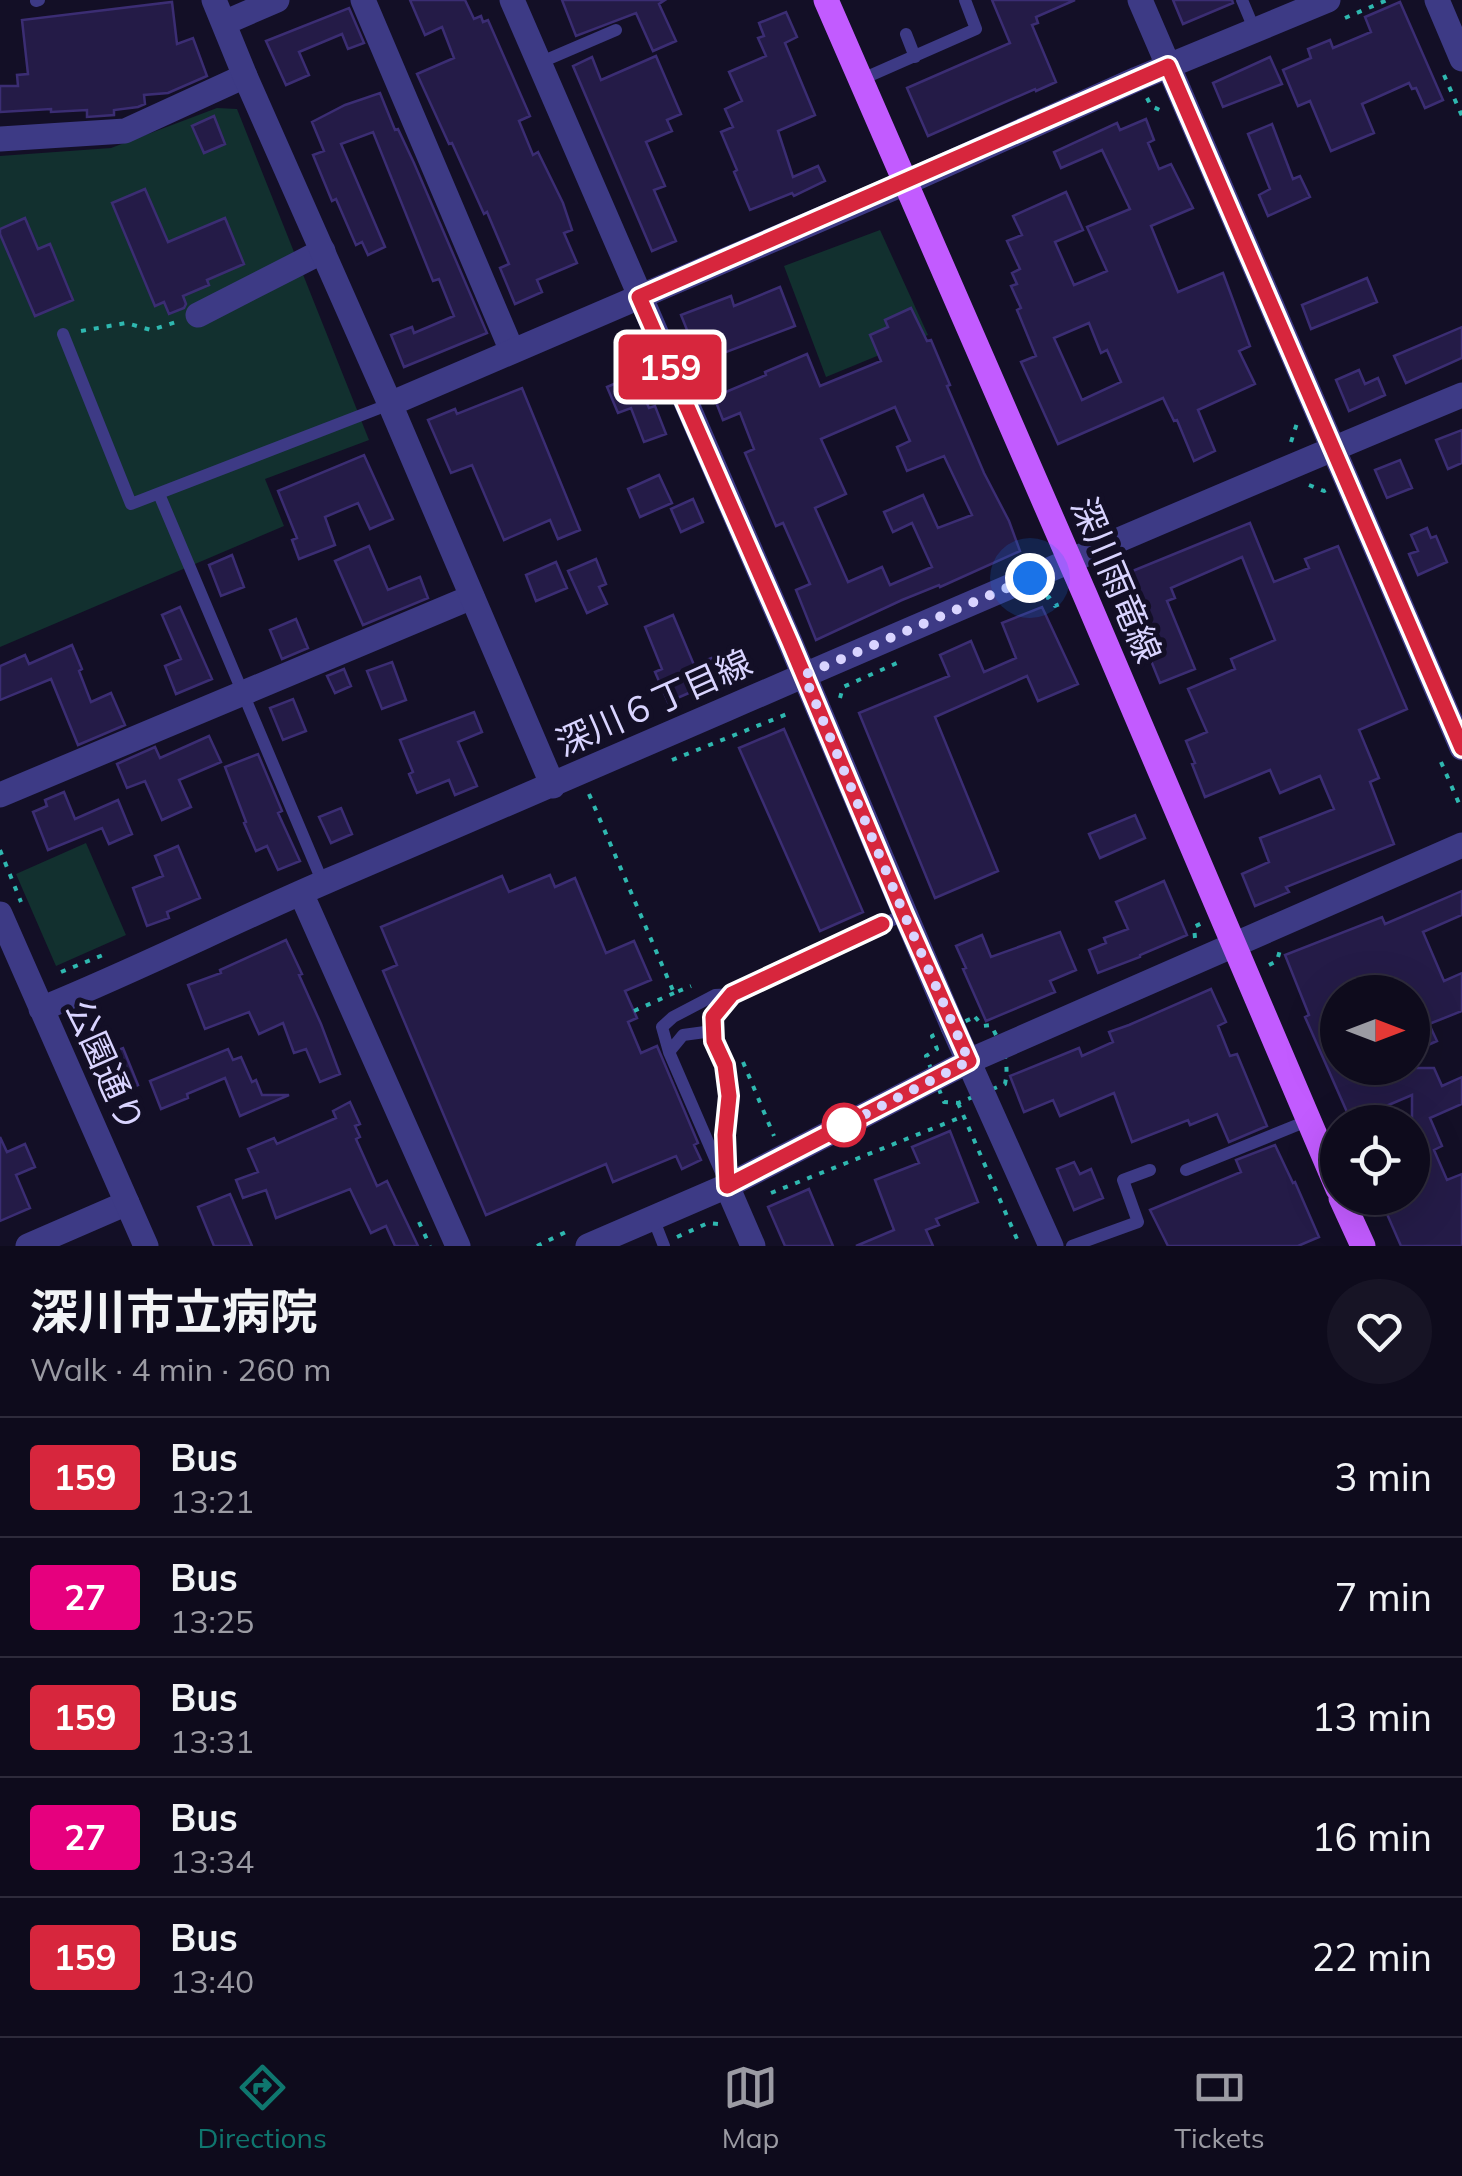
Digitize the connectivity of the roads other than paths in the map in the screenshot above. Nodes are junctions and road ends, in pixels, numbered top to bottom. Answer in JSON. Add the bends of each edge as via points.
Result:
{"nodes":[{"id":1,"x":277,"y":0,"type":"edge"},
{"id":2,"x":363,"y":0,"type":"edge"},
{"id":3,"x":512,"y":0,"type":"edge"},
{"id":4,"x":826,"y":0,"type":"edge"},
{"id":5,"x":965,"y":0,"type":"edge"},
{"id":6,"x":1140,"y":0,"type":"edge"},
{"id":7,"x":1242,"y":0,"type":"edge"},
{"id":8,"x":1437,"y":0,"type":"edge"},
{"id":9,"x":219,"y":11,"type":"edge"},
{"id":10,"x":1330,"y":12,"type":"edge"},
{"id":11,"x":616,"y":30,"type":"dead end"},
{"id":12,"x":1255,"y":30,"type":"junction"},
{"id":13,"x":906,"y":34,"type":"dead end"},
{"id":14,"x":915,"y":56,"type":"junction"},
{"id":15,"x":1462,"y":59,"type":"edge"},
{"id":16,"x":540,"y":64,"type":"junction"},
{"id":17,"x":1168,"y":66,"type":"junction"},
{"id":18,"x":245,"y":76,"type":"junction"},
{"id":19,"x":860,"y":80,"type":"junction"},
{"id":20,"x":0,"y":140,"type":"edge"},
{"id":21,"x":904,"y":183,"type":"junction"},
{"id":22,"x":324,"y":250,"type":"junction"},
{"id":23,"x":639,"y":297,"type":"junction"},
{"id":24,"x":198,"y":314,"type":"road end"},
{"id":25,"x":63,"y":334,"type":"road end"},
{"id":26,"x":512,"y":352,"type":"junction"},
{"id":27,"x":1462,"y":395,"type":"edge"},
{"id":28,"x":390,"y":404,"type":"junction"},
{"id":29,"x":1333,"y":448,"type":"junction"},
{"id":30,"x":159,"y":494,"type":"junction"},
{"id":31,"x":1070,"y":561,"type":"junction"},
{"id":32,"x":472,"y":597,"type":"junction"},
{"id":33,"x":804,"y":675,"type":"junction"},
{"id":34,"x":242,"y":695,"type":"junction"},
{"id":35,"x":1462,"y":748,"type":"edge"},
{"id":36,"x":553,"y":786,"type":"junction"},
{"id":37,"x":0,"y":795,"type":"edge"},
{"id":38,"x":1462,"y":844,"type":"edge"},
{"id":39,"x":312,"y":888,"type":"junction"},
{"id":40,"x":0,"y":914,"type":"edge"},
{"id":41,"x":904,"y":914,"type":"junction"},
{"id":42,"x":1233,"y":945,"type":"junction"},
{"id":43,"x":732,"y":994,"type":"junction"},
{"id":44,"x":41,"y":1008,"type":"junction"},
{"id":45,"x":714,"y":1041,"type":"junction"},
{"id":46,"x":669,"y":1052,"type":"junction"},
{"id":47,"x":969,"y":1061,"type":"junction"},
{"id":48,"x":1308,"y":1121,"type":"junction"},
{"id":49,"x":1320,"y":1148,"type":"edge"},
{"id":50,"x":1150,"y":1170,"type":"dead end"},
{"id":51,"x":1186,"y":1170,"type":"dead end"},
{"id":52,"x":727,"y":1186,"type":"junction"},
{"id":53,"x":127,"y":1203,"type":"junction"},
{"id":54,"x":1349,"y":1215,"type":"edge"},
{"id":55,"x":653,"y":1218,"type":"junction"},
{"id":56,"x":663,"y":1244,"type":"edge"},
{"id":57,"x":28,"y":1246,"type":"edge"},
{"id":58,"x":146,"y":1246,"type":"edge"},
{"id":59,"x":458,"y":1246,"type":"edge"},
{"id":60,"x":588,"y":1246,"type":"edge"},
{"id":61,"x":753,"y":1246,"type":"edge"},
{"id":62,"x":1051,"y":1246,"type":"edge"},
{"id":63,"x":1072,"y":1246,"type":"edge"},
{"id":64,"x":1363,"y":1246,"type":"edge"}],
"edges":[{"from":1,"to":9,"type":"street"},
{"from":2,"to":26,"type":"street"},
{"from":3,"to":16,"type":"street"},
{"from":4,"to":19,"type":"main road","name":"深川雨竜線"},
{"from":5,"to":14,"type":"lane","via":[[976,29]]},
{"from":6,"to":17,"type":"street"},
{"from":7,"to":12,"type":"lane"},
{"from":8,"to":15,"type":"street"},
{"from":9,"to":18,"type":"street"},
{"from":10,"to":12,"type":"street"},
{"from":11,"to":16,"type":"lane"},
{"from":12,"to":17,"type":"street"},
{"from":13,"to":14,"type":"lane"},
{"from":14,"to":19,"type":"lane"},
{"from":16,"to":23,"type":"street"},
{"from":17,"to":21,"type":"street"},
{"from":17,"to":29,"type":"street","via":[[1173,106]]},
{"from":18,"to":20,"type":"street","via":[[125,131]]},
{"from":18,"to":22,"type":"street"},
{"from":19,"to":21,"type":"main road","name":"深川雨竜線"},
{"from":21,"to":23,"type":"street"},
{"from":21,"to":31,"type":"main road","name":"深川雨竜線"},
{"from":22,"to":24,"type":"street"},
{"from":22,"to":28,"type":"street"},
{"from":23,"to":26,"type":"street"},
{"from":23,"to":33,"type":"street"},
{"from":25,"to":30,"type":"lane","via":[[132,504]]},
{"from":26,"to":28,"type":"street"},
{"from":27,"to":29,"type":"street","name":"深川６丁目線"},
{"from":28,"to":30,"type":"lane"},
{"from":28,"to":32,"type":"street"},
{"from":29,"to":31,"type":"street","name":"深川６丁目線"},
{"from":29,"to":35,"type":"street"},
{"from":30,"to":34,"type":"lane"},
{"from":31,"to":33,"type":"street","name":"深川６丁目線"},
{"from":31,"to":42,"type":"main road","name":"深川雨竜線"},
{"from":32,"to":34,"type":"street"},
{"from":32,"to":36,"type":"street"},
{"from":33,"to":36,"type":"street","name":"深川６丁目線"},
{"from":33,"to":41,"type":"street"},
{"from":34,"to":37,"type":"street"},
{"from":34,"to":39,"type":"lane"},
{"from":36,"to":39,"type":"street","name":"深川６丁目線"},
{"from":38,"to":42,"type":"street"},
{"from":39,"to":44,"type":"street","name":"深川６丁目線"},
{"from":39,"to":59,"type":"street"},
{"from":40,"to":44,"type":"street","name":"公園通り"},
{"from":41,"to":43,"type":"lane"},
{"from":41,"to":47,"type":"street"},
{"from":42,"to":47,"type":"street"},
{"from":42,"to":48,"type":"main road","name":"深川雨竜線"},
{"from":43,"to":45,"type":"lane","via":[[713,1017]]},
{"from":43,"to":46,"type":"lane","via":[[715,994],[662,1027]]},
{"from":44,"to":53,"type":"street","name":"公園通り"},
{"from":45,"to":46,"type":"lane","via":[[705,1032],[683,1035]]},
{"from":45,"to":52,"type":"lane","via":[[729,1096]]},
{"from":46,"to":52,"type":"lane"},
{"from":47,"to":52,"type":"street"},
{"from":47,"to":62,"type":"street"},
{"from":48,"to":49,"type":"main road","name":"深川雨竜線"},
{"from":48,"to":51,"type":"lane"},
{"from":50,"to":63,"type":"lane","via":[[1123,1180],[1138,1222]]},
{"from":52,"to":55,"type":"street"},
{"from":52,"to":61,"type":"street"},
{"from":53,"to":57,"type":"street"},
{"from":53,"to":58,"type":"street","name":"公園通り"},
{"from":54,"to":64,"type":"main road"},
{"from":55,"to":56,"type":"lane"},
{"from":55,"to":60,"type":"street"}]}
